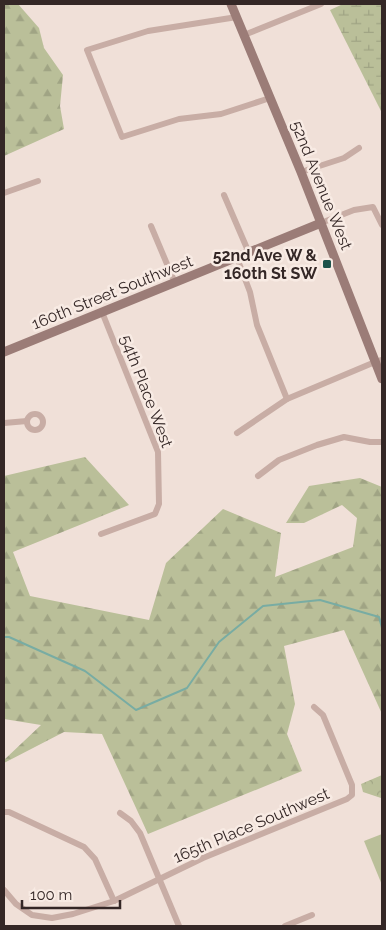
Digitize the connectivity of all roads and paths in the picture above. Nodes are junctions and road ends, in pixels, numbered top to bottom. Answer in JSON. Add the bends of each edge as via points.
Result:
{"nodes":[{"id":1,"x":231,"y":4,"type":"edge"},
{"id":2,"x":321,"y":4,"type":"edge"},
{"id":3,"x":237,"y":17,"type":"junction"},
{"id":4,"x":244,"y":35,"type":"junction"},
{"id":5,"x":270,"y":98,"type":"junction"},
{"id":6,"x":359,"y":148,"type":"dead end"},
{"id":7,"x":301,"y":172,"type":"junction"},
{"id":8,"x":38,"y":181,"type":"dead end"},
{"id":9,"x":4,"y":193,"type":"edge"},
{"id":10,"x":224,"y":195,"type":"dead end"},
{"id":11,"x":322,"y":223,"type":"junction"},
{"id":12,"x":382,"y":225,"type":"edge"},
{"id":13,"x":151,"y":226,"type":"dead end"},
{"id":14,"x":249,"y":253,"type":"junction"},
{"id":15,"x":237,"y":258,"type":"junction"},
{"id":16,"x":175,"y":283,"type":"junction"},
{"id":17,"x":102,"y":312,"type":"junction"},
{"id":18,"x":4,"y":352,"type":"edge"},
{"id":19,"x":379,"y":361,"type":"edge"},
{"id":20,"x":382,"y":379,"type":"edge"},
{"id":21,"x":287,"y":399,"type":"junction"},
{"id":22,"x":26,"y":421,"type":"dead end"},
{"id":23,"x":4,"y":423,"type":"edge"},
{"id":24,"x":237,"y":433,"type":"dead end"},
{"id":25,"x":382,"y":442,"type":"edge"},
{"id":26,"x":258,"y":476,"type":"dead end"},
{"id":27,"x":101,"y":534,"type":"dead end"},
{"id":28,"x":314,"y":707,"type":"dead end"},
{"id":29,"x":4,"y":812,"type":"edge"},
{"id":30,"x":120,"y":813,"type":"dead end"},
{"id":31,"x":159,"y":880,"type":"junction"},
{"id":32,"x":4,"y":890,"type":"edge"},
{"id":33,"x":114,"y":901,"type":"junction"},
{"id":34,"x":312,"y":915,"type":"dead end"},
{"id":35,"x":179,"y":926,"type":"edge"},
{"id":36,"x":285,"y":926,"type":"edge"}],
"edges":[{"from":1,"to":3,"type":"street","name":"52nd Avenue West"},
{"from":2,"to":4,"type":"street"},
{"from":3,"to":4,"type":"street","name":"52nd Avenue West"},
{"from":3,"to":5,"type":"street","via":[[148,31],[87,50],[122,137],[179,119],[221,114]]},
{"from":4,"to":5,"type":"street","name":"52nd Avenue West"},
{"from":5,"to":7,"type":"street","name":"52nd Avenue West"},
{"from":6,"to":7,"type":"street","via":[[344,158]]},
{"from":7,"to":11,"type":"street","name":"52nd Avenue West"},
{"from":8,"to":9,"type":"street"},
{"from":10,"to":14,"type":"street"},
{"from":11,"to":12,"type":"street","name":"160th Street Southwest","via":[[354,210],[372,207]]},
{"from":11,"to":14,"type":"street","name":"160th Street Southwest"},
{"from":11,"to":19,"type":"street","name":"52nd Avenue West"},
{"from":13,"to":16,"type":"street"},
{"from":14,"to":15,"type":"street","name":"160th Street Southwest"},
{"from":15,"to":16,"type":"street","name":"160th Street Southwest"},
{"from":15,"to":21,"type":"street","via":[[250,292],[257,325]]},
{"from":16,"to":17,"type":"street","name":"160th Street Southwest"},
{"from":17,"to":18,"type":"street","name":"160th Street Southwest"},
{"from":17,"to":27,"type":"street","name":"54th Place West","via":[[158,452],[159,504],[155,514]]},
{"from":19,"to":20,"type":"street","name":"52nd Avenue West"},
{"from":19,"to":21,"type":"street"},
{"from":21,"to":24,"type":"street"},
{"from":22,"to":23,"type":"street"},
{"from":25,"to":26,"type":"street","via":[[344,437],[279,460]]},
{"from":28,"to":31,"type":"street","name":"165th Place Southwest","via":[[323,715],[352,785],[352,795]]},
{"from":29,"to":33,"type":"street","via":[[84,847],[96,859]]},
{"from":30,"to":31,"type":"street","via":[[140,833]]},
{"from":31,"to":33,"type":"street","name":"165th Place Southwest"},
{"from":31,"to":35,"type":"street"},
{"from":32,"to":33,"type":"street","name":"165th Place Southwest","via":[[32,915],[52,918]]},
{"from":34,"to":36,"type":"street"}]}
